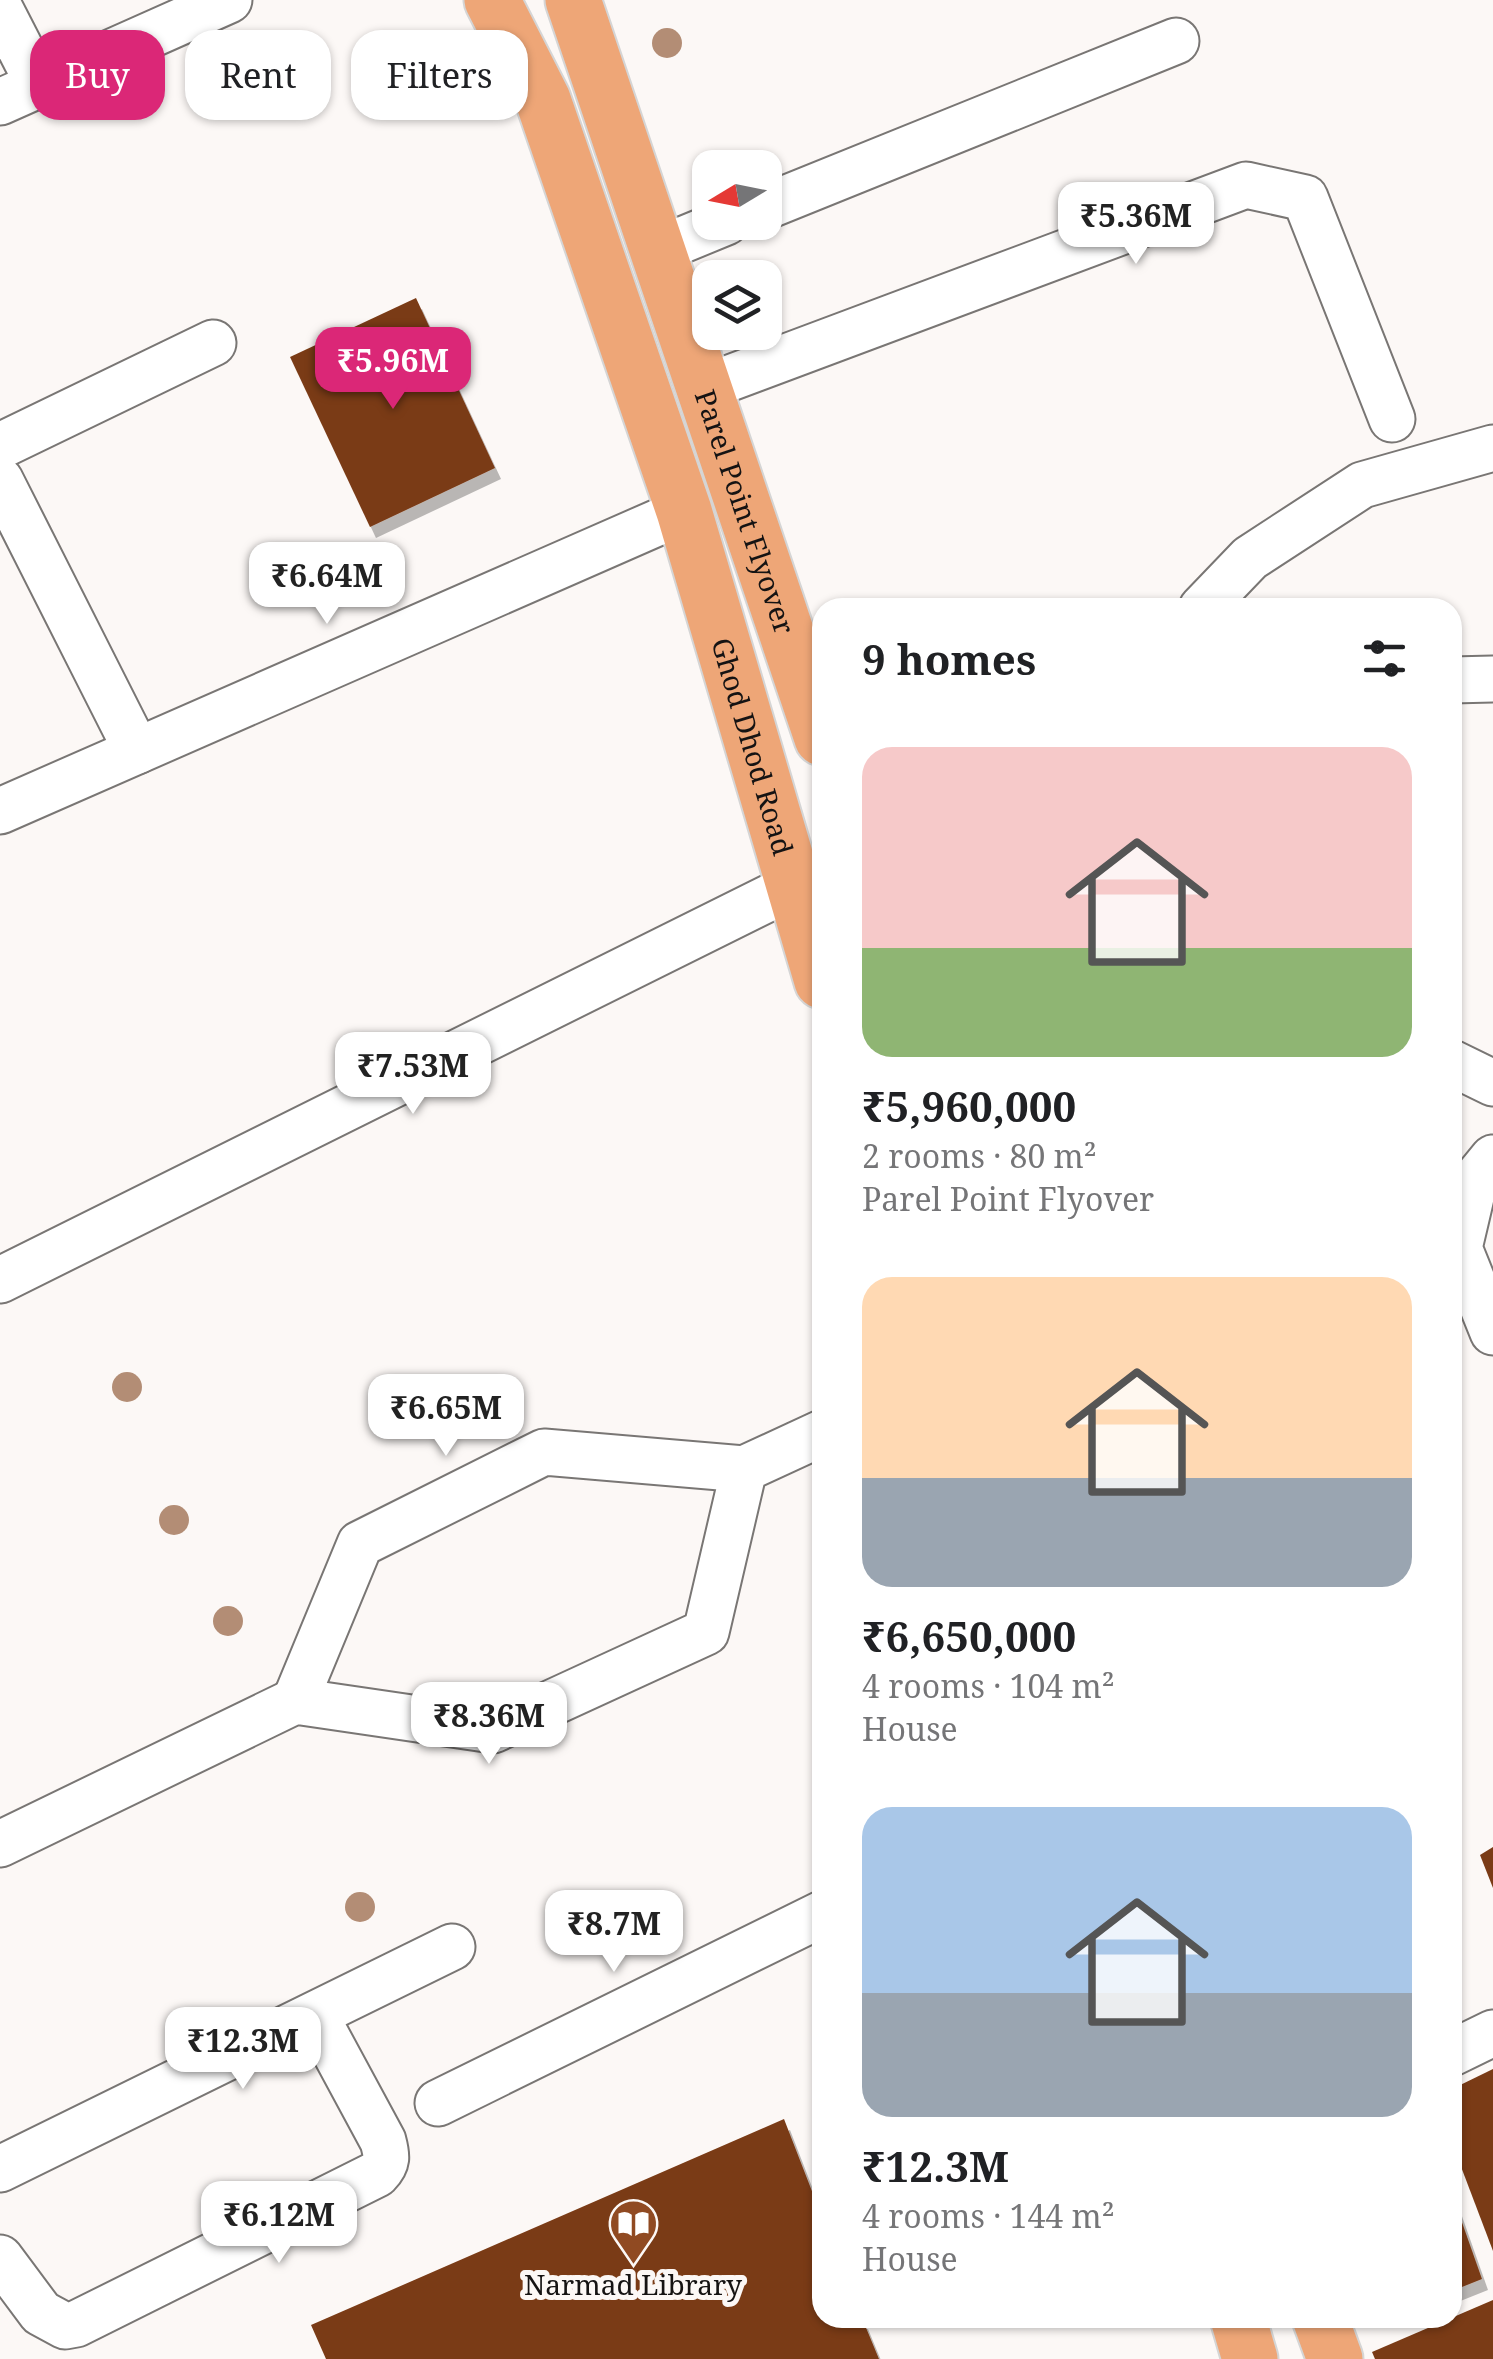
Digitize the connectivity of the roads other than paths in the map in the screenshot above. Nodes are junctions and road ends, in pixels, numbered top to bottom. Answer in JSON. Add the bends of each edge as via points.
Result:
{"nodes":[{"id":1,"x":229,"y":0,"type":"edge"},
{"id":2,"x":492,"y":0,"type":"edge"},
{"id":3,"x":572,"y":0,"type":"edge"},
{"id":4,"x":0,"y":9,"type":"edge"},
{"id":5,"x":1176,"y":41,"type":"dead end"},
{"id":6,"x":20,"y":93,"type":"edge"},
{"id":7,"x":782,"y":200,"type":"edge"},
{"id":8,"x":692,"y":236,"type":"edge"},
{"id":9,"x":658,"y":250,"type":"junction"},
{"id":10,"x":213,"y":343,"type":"dead end"},
{"id":11,"x":706,"y":387,"type":"junction"},
{"id":12,"x":1392,"y":420,"type":"dead end"},
{"id":13,"x":0,"y":446,"type":"edge"},
{"id":14,"x":1493,"y":448,"type":"edge"},
{"id":15,"x":0,"y":480,"type":"edge"},
{"id":16,"x":684,"y":511,"type":"junction"},
{"id":17,"x":1212,"y":598,"type":"edge"},
{"id":18,"x":1493,"y":678,"type":"edge"},
{"id":19,"x":1462,"y":680,"type":"edge"},
{"id":20,"x":812,"y":692,"type":"edge"},
{"id":21,"x":137,"y":751,"type":"junction"},
{"id":22,"x":0,"y":811,"type":"edge"},
{"id":23,"x":794,"y":886,"type":"junction"},
{"id":24,"x":812,"y":947,"type":"edge"},
{"id":25,"x":1462,"y":1068,"type":"edge"},
{"id":26,"x":1493,"y":1083,"type":"edge"},
{"id":27,"x":1493,"y":1158,"type":"edge"},
{"id":28,"x":1462,"y":1235,"type":"edge"},
{"id":29,"x":1462,"y":1255,"type":"edge"},
{"id":30,"x":0,"y":1280,"type":"edge"},
{"id":31,"x":1493,"y":1332,"type":"edge"},
{"id":32,"x":812,"y":1438,"type":"edge"},
{"id":33,"x":744,"y":1469,"type":"junction"},
{"id":34,"x":295,"y":1701,"type":"junction"},
{"id":35,"x":0,"y":1844,"type":"edge"},
{"id":36,"x":812,"y":1919,"type":"edge"},
{"id":37,"x":452,"y":1947,"type":"dead end"},
{"id":38,"x":315,"y":2015,"type":"junction"},
{"id":39,"x":1493,"y":2033,"type":"edge"},
{"id":40,"x":1462,"y":2048,"type":"edge"},
{"id":41,"x":438,"y":2103,"type":"dead end"},
{"id":42,"x":0,"y":2170,"type":"edge"},
{"id":43,"x":0,"y":2258,"type":"edge"},
{"id":44,"x":1241,"y":2328,"type":"edge"},
{"id":45,"x":1324,"y":2328,"type":"edge"},
{"id":46,"x":1250,"y":2359,"type":"edge"},
{"id":47,"x":1335,"y":2359,"type":"edge"}],
"edges":[{"from":1,"to":6,"type":"street"},
{"from":2,"to":16,"type":"main road","name":"Ghod Dhod Road","via":[[544,100]]},
{"from":3,"to":9,"type":"main road","name":"Parel Point Flyover"},
{"from":4,"to":6,"type":"street"},
{"from":5,"to":7,"type":"street"},
{"from":8,"to":9,"type":"street"},
{"from":9,"to":11,"type":"main road","name":"Parel Point Flyover"},
{"from":10,"to":13,"type":"street"},
{"from":11,"to":12,"type":"street","via":[[1246,186],[1305,198]]},
{"from":11,"to":20,"type":"main road","name":"Parel Point Flyover"},
{"from":14,"to":17,"type":"street","via":[[1362,485],[1250,558]]},
{"from":15,"to":21,"type":"street"},
{"from":16,"to":21,"type":"street"},
{"from":16,"to":23,"type":"main road","name":"Ghod Dhod Road"},
{"from":18,"to":19,"type":"street"},
{"from":21,"to":22,"type":"street"},
{"from":23,"to":24,"type":"main road","name":"Ghod Dhod Road"},
{"from":23,"to":30,"type":"street"},
{"from":25,"to":26,"type":"street"},
{"from":27,"to":28,"type":"street","via":[[1475,1180]]},
{"from":29,"to":31,"type":"street"},
{"from":32,"to":33,"type":"street"},
{"from":33,"to":34,"type":"street","via":[[544,1452],[360,1544]]},
{"from":33,"to":34,"type":"street","via":[[706,1632],[493,1730]]},
{"from":34,"to":35,"type":"street"},
{"from":36,"to":41,"type":"street"},
{"from":37,"to":38,"type":"street"},
{"from":38,"to":42,"type":"street"},
{"from":38,"to":43,"type":"street","via":[[382,2141],[385,2166],[376,2174],[76,2324],[65,2326],[41,2312]]},
{"from":39,"to":40,"type":"street"},
{"from":44,"to":46,"type":"main road"},
{"from":45,"to":47,"type":"main road"}]}
